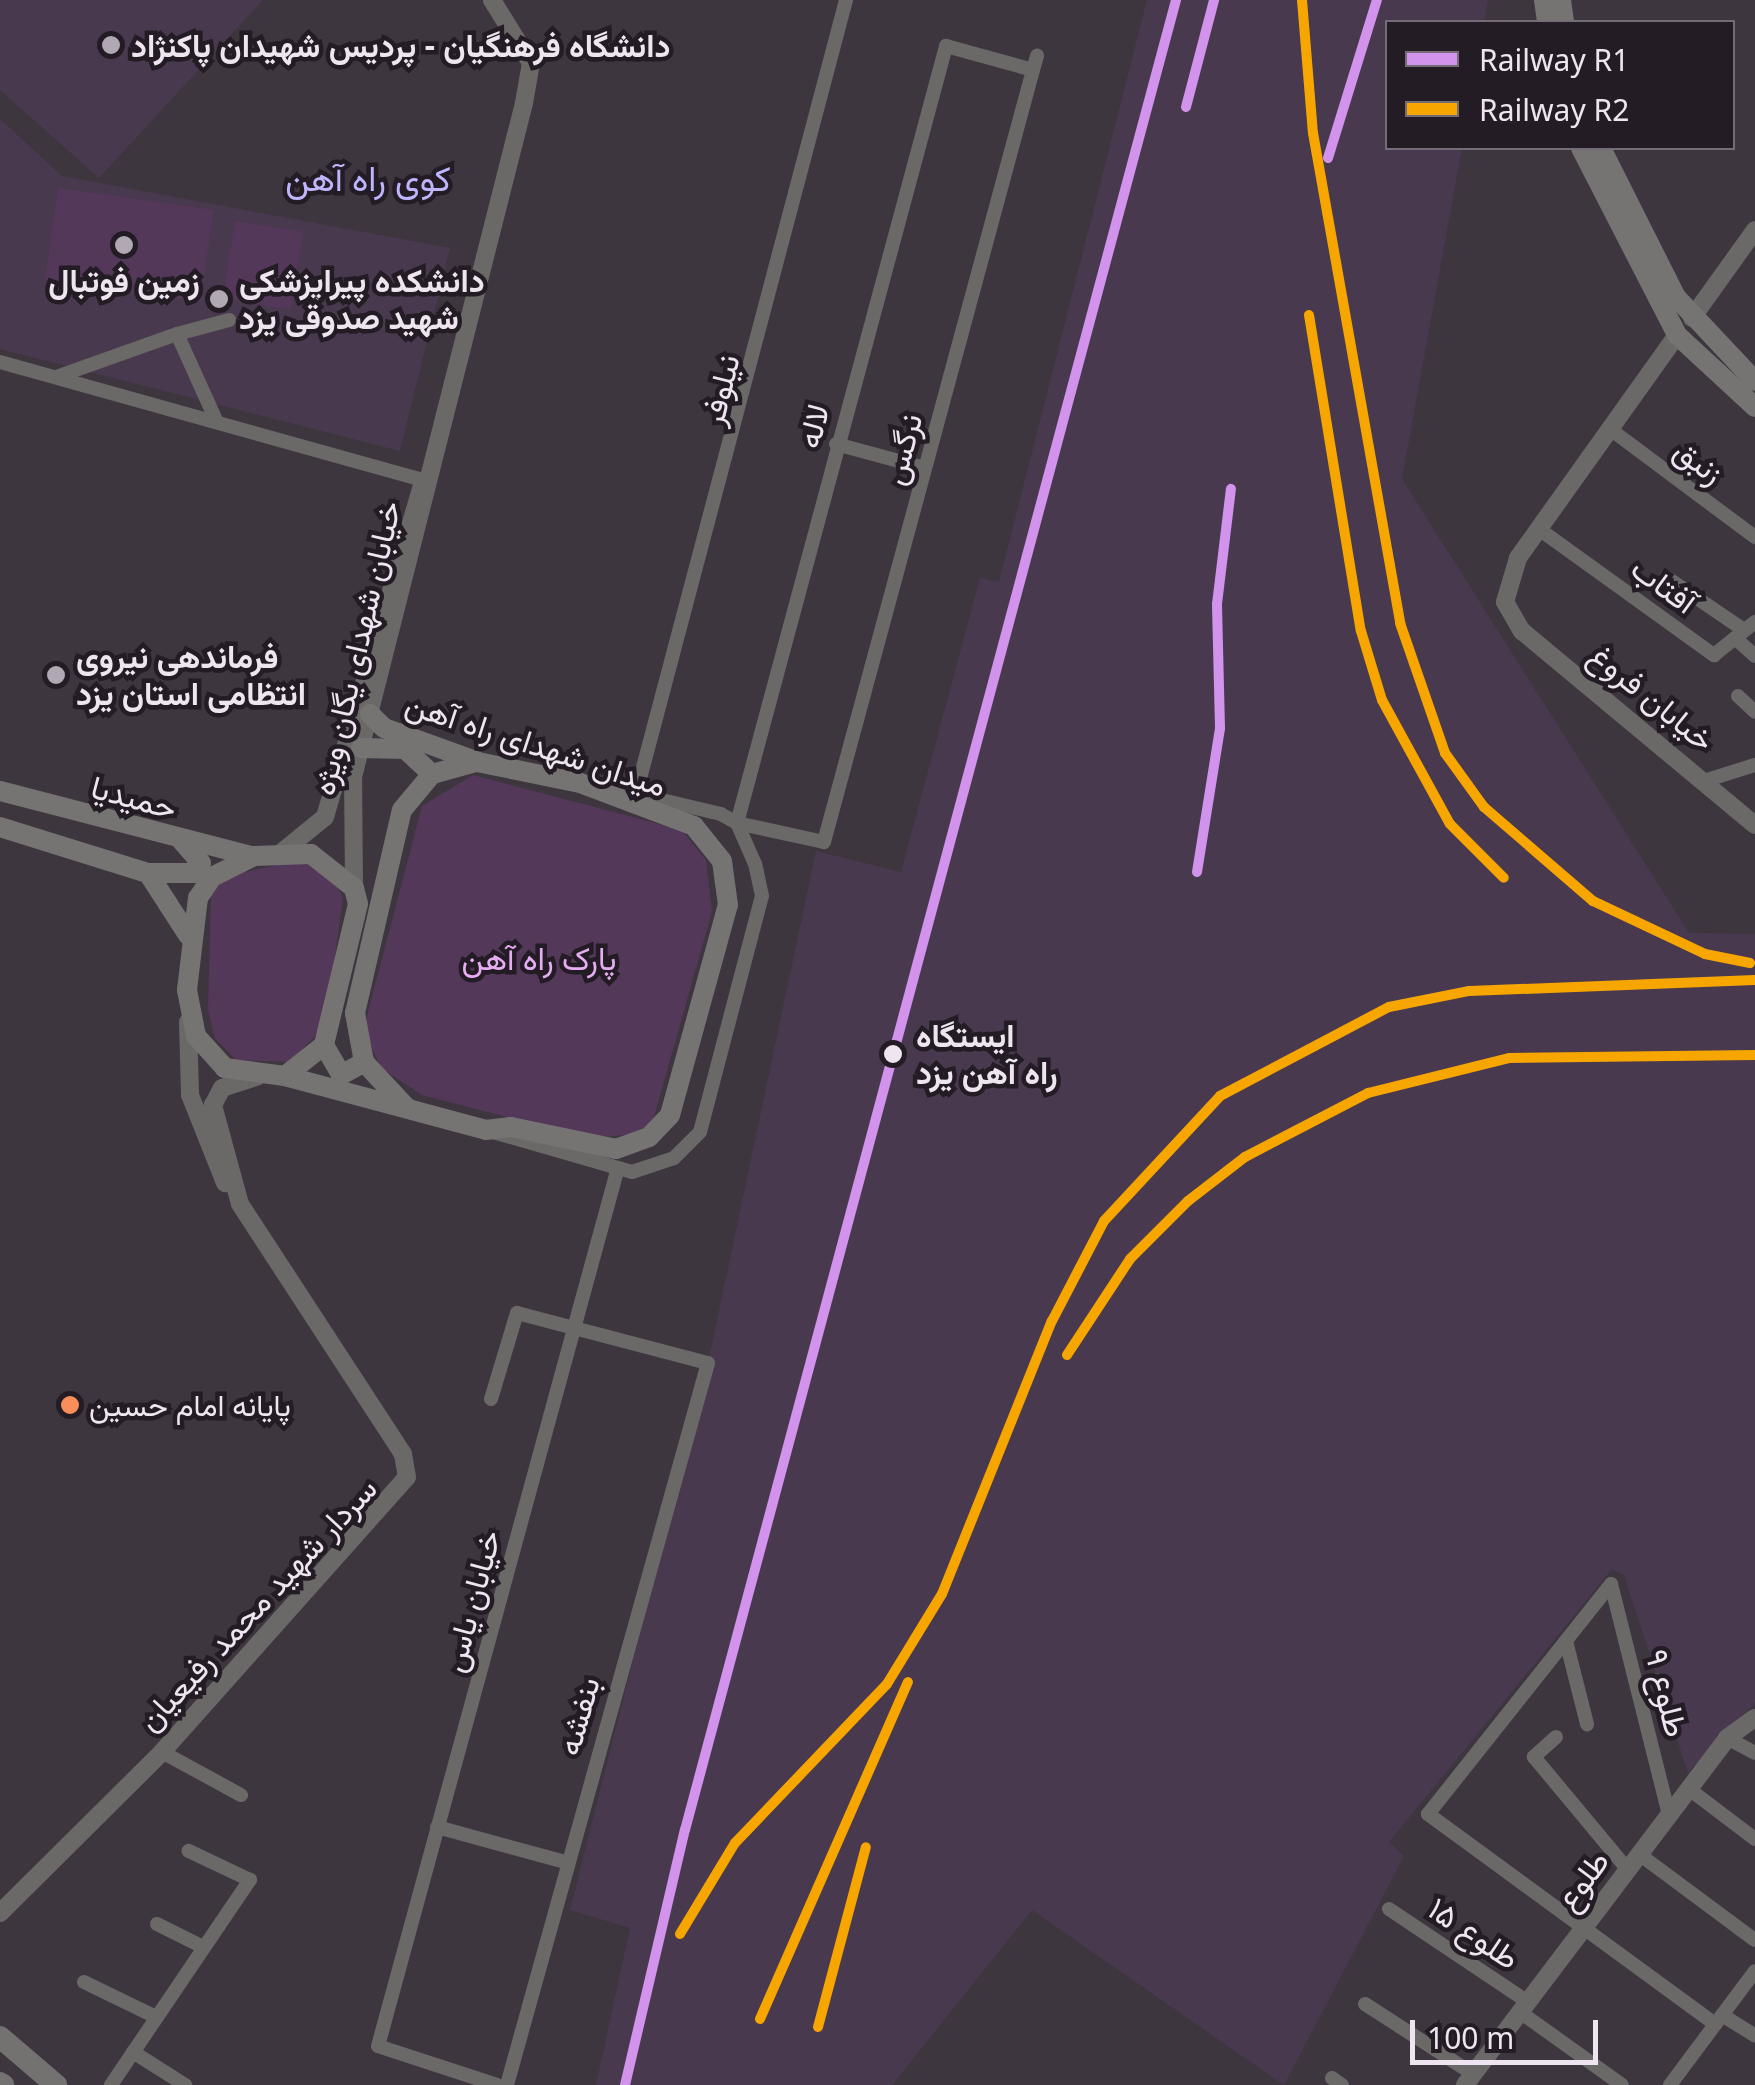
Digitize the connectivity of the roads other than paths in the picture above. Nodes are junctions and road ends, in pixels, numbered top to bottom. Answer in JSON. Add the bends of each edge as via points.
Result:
{"nodes":[{"id":1,"x":492,"y":0,"type":"edge"},
{"id":2,"x":846,"y":0,"type":"edge"},
{"id":3,"x":1035,"y":63,"type":"joint"},
{"id":4,"x":1582,"y":150,"type":"edge"},
{"id":5,"x":1602,"y":150,"type":"edge"},
{"id":6,"x":1752,"y":240,"type":"edge"},
{"id":7,"x":1692,"y":318,"type":"junction"},
{"id":8,"x":228,"y":320,"type":"dead end"},
{"id":9,"x":178,"y":334,"type":"junction"},
{"id":10,"x":1677,"y":335,"type":"junction"},
{"id":11,"x":0,"y":362,"type":"edge"},
{"id":12,"x":54,"y":378,"type":"junction"},
{"id":13,"x":1755,"y":381,"type":"edge"},
{"id":14,"x":1755,"y":407,"type":"edge"},
{"id":15,"x":215,"y":418,"type":"junction"},
{"id":16,"x":1610,"y":429,"type":"junction"},
{"id":17,"x":836,"y":444,"type":"junction"},
{"id":18,"x":926,"y":468,"type":"junction"},
{"id":19,"x":424,"y":480,"type":"junction"},
{"id":20,"x":1539,"y":529,"type":"junction"},
{"id":21,"x":1755,"y":537,"type":"edge"},
{"id":22,"x":1666,"y":576,"type":"dead end"},
{"id":23,"x":1745,"y":630,"type":"edge"},
{"id":24,"x":1755,"y":656,"type":"edge"},
{"id":25,"x":1738,"y":696,"type":"dead end"},
{"id":26,"x":1755,"y":712,"type":"edge"},
{"id":27,"x":370,"y":714,"type":"junction"},
{"id":28,"x":361,"y":748,"type":"junction"},
{"id":29,"x":478,"y":762,"type":"junction"},
{"id":30,"x":1755,"y":765,"type":"edge"},
{"id":31,"x":432,"y":774,"type":"junction"},
{"id":32,"x":1707,"y":780,"type":"junction"},
{"id":33,"x":580,"y":783,"type":"junction"},
{"id":34,"x":637,"y":790,"type":"junction"},
{"id":35,"x":0,"y":791,"type":"edge"},
{"id":36,"x":737,"y":823,"type":"junction"},
{"id":37,"x":1755,"y":824,"type":"edge"},
{"id":38,"x":0,"y":827,"type":"edge"},
{"id":39,"x":182,"y":841,"type":"junction"},
{"id":40,"x":282,"y":852,"type":"junction"},
{"id":41,"x":254,"y":856,"type":"junction"},
{"id":42,"x":148,"y":873,"type":"junction"},
{"id":43,"x":354,"y":888,"type":"junction"},
{"id":44,"x":188,"y":935,"type":"junction"},
{"id":45,"x":187,"y":990,"type":"junction"},
{"id":46,"x":324,"y":1045,"type":"junction"},
{"id":47,"x":364,"y":1062,"type":"junction"},
{"id":48,"x":258,"y":1076,"type":"junction"},
{"id":49,"x":285,"y":1076,"type":"junction"},
{"id":50,"x":414,"y":1113,"type":"junction"},
{"id":51,"x":486,"y":1130,"type":"junction"},
{"id":52,"x":617,"y":1170,"type":"junction"},
{"id":53,"x":240,"y":1204,"type":"junction"},
{"id":54,"x":574,"y":1327,"type":"junction"},
{"id":55,"x":491,"y":1399,"type":"dead end"},
{"id":56,"x":1566,"y":1641,"type":"junction"},
{"id":57,"x":1755,"y":1718,"type":"edge"},
{"id":58,"x":1587,"y":1724,"type":"dead end"},
{"id":59,"x":1556,"y":1737,"type":"dead end"},
{"id":60,"x":1727,"y":1738,"type":"junction"},
{"id":61,"x":162,"y":1752,"type":"junction"},
{"id":62,"x":1755,"y":1753,"type":"edge"},
{"id":63,"x":1689,"y":1789,"type":"junction"},
{"id":64,"x":242,"y":1794,"type":"dead end"},
{"id":65,"x":1669,"y":1814,"type":"junction"},
{"id":66,"x":437,"y":1827,"type":"junction"},
{"id":67,"x":1755,"y":1839,"type":"edge"},
{"id":68,"x":189,"y":1851,"type":"dead end"},
{"id":69,"x":564,"y":1862,"type":"junction"},
{"id":70,"x":1634,"y":1862,"type":"junction"},
{"id":71,"x":6,"y":1895,"type":"edge"},
{"id":72,"x":1389,"y":1909,"type":"dead end"},
{"id":73,"x":0,"y":1913,"type":"edge"},
{"id":74,"x":157,"y":1924,"type":"dead end"},
{"id":75,"x":1586,"y":1926,"type":"junction"},
{"id":76,"x":1755,"y":1940,"type":"edge"},
{"id":77,"x":203,"y":1947,"type":"junction"},
{"id":78,"x":1755,"y":1971,"type":"edge"},
{"id":79,"x":84,"y":1982,"type":"dead end"},
{"id":80,"x":1365,"y":2004,"type":"dead end"},
{"id":81,"x":1524,"y":2007,"type":"junction"},
{"id":82,"x":156,"y":2018,"type":"junction"},
{"id":83,"x":1718,"y":2020,"type":"junction"},
{"id":84,"x":0,"y":2023,"type":"edge"},
{"id":85,"x":1755,"y":2036,"type":"edge"},
{"id":86,"x":5,"y":2042,"type":"edge"},
{"id":87,"x":133,"y":2052,"type":"junction"},
{"id":88,"x":1469,"y":2080,"type":"edge"},
{"id":89,"x":1671,"y":2084,"type":"edge"},
{"id":90,"x":56,"y":2085,"type":"edge"},
{"id":91,"x":111,"y":2085,"type":"edge"},
{"id":92,"x":185,"y":2085,"type":"edge"},
{"id":93,"x":497,"y":2085,"type":"edge"},
{"id":94,"x":507,"y":2085,"type":"edge"},
{"id":95,"x":1492,"y":2085,"type":"edge"},
{"id":96,"x":1622,"y":2085,"type":"edge"}],
"edges":[{"from":1,"to":19,"type":"street","name":"خیابان شهدای یگان ویژه","via":[[530,62]]},
{"from":2,"to":34,"type":"street","name":"نیلوفر"},
{"from":3,"to":17,"type":"street","name":"لاله","via":[[946,46]]},
{"from":3,"to":18,"type":"street","name":"نرگس"},
{"from":4,"to":10,"type":"main road"},
{"from":5,"to":7,"type":"main road"},
{"from":6,"to":7,"type":"street"},
{"from":7,"to":10,"type":"main road"},
{"from":7,"to":13,"type":"main road"},
{"from":8,"to":9,"type":"street"},
{"from":9,"to":12,"type":"street"},
{"from":9,"to":15,"type":"street"},
{"from":10,"to":14,"type":"main road"},
{"from":10,"to":16,"type":"street"},
{"from":11,"to":12,"type":"street"},
{"from":12,"to":15,"type":"street"},
{"from":15,"to":19,"type":"street"},
{"from":16,"to":20,"type":"street"},
{"from":16,"to":21,"type":"street","name":"زنبق"},
{"from":17,"to":18,"type":"street"},
{"from":17,"to":36,"type":"street","name":"لاله"},
{"from":18,"to":36,"type":"street","name":"نرگس","via":[[824,842]]},
{"from":19,"to":27,"type":"street","name":"خیابان شهدای یگان ویژه"},
{"from":19,"to":40,"type":"street","name":"خیابان شهدای یگان ویژه","via":[[410,499],[325,817]]},
{"from":20,"to":23,"type":"street","name":"آفتاب","via":[[1714,655]]},
{"from":20,"to":32,"type":"street","name":"خیابان فروغ","via":[[1505,584],[1510,618]]},
{"from":22,"to":23,"type":"street"},
{"from":23,"to":24,"type":"street"},
{"from":25,"to":26,"type":"street"},
{"from":27,"to":28,"type":"street","name":"خیابان شهدای یگان ویژه"},
{"from":27,"to":29,"type":"main road","name":"میدان شهدای راه آهن","via":[[384,728]]},
{"from":28,"to":31,"type":"main road","via":[[406,749]]},
{"from":28,"to":43,"type":"street","name":"خیابان شهدای یگان ویژه","via":[[347,806]]},
{"from":29,"to":31,"type":"main road"},
{"from":29,"to":33,"type":"main road","name":"میدان شهدای راه آهن"},
{"from":30,"to":32,"type":"street"},
{"from":31,"to":47,"type":"main road","via":[[402,810],[355,1013]]},
{"from":32,"to":37,"type":"street","name":"خیابان فروغ"},
{"from":33,"to":34,"type":"street"},
{"from":33,"to":51,"type":"main road","name":"میدان شهدای راه آهن","via":[[694,826],[722,861],[728,904],[670,1115],[649,1137],[616,1149],[511,1126]]},
{"from":34,"to":36,"type":"street"},
{"from":35,"to":39,"type":"main road","name":"حمیدیا"},
{"from":36,"to":52,"type":"street","via":[[762,896],[700,1132],[654,1168]]},
{"from":38,"to":42,"type":"main road","name":"حمیدیا"},
{"from":39,"to":41,"type":"main road","name":"حمیدیا"},
{"from":39,"to":42,"type":"main road","name":"حمیدیا","via":[[201,863],[198,873]]},
{"from":40,"to":41,"type":"main road"},
{"from":40,"to":43,"type":"main road","via":[[329,862]]},
{"from":41,"to":44,"type":"main road","via":[[212,877]]},
{"from":42,"to":44,"type":"main road"},
{"from":43,"to":46,"type":"main road","via":[[356,924]]},
{"from":44,"to":45,"type":"main road"},
{"from":45,"to":48,"type":"main road","via":[[207,1054]]},
{"from":45,"to":53,"type":"street","via":[[193,1109]]},
{"from":46,"to":47,"type":"main road","via":[[332,1071],[349,1075]]},
{"from":46,"to":49,"type":"main road","via":[[310,1065]]},
{"from":47,"to":50,"type":"main road"},
{"from":48,"to":49,"type":"main road"},
{"from":48,"to":53,"type":"street","name":"سردار شهید محمد رفیعیان","via":[[222,1088],[213,1105]]},
{"from":49,"to":50,"type":"main road","name":"میدان شهدای راه آهن"},
{"from":50,"to":51,"type":"main road","name":"میدان شهدای راه آهن"},
{"from":51,"to":52,"type":"street"},
{"from":52,"to":54,"type":"street","name":"خیابان یاس"},
{"from":53,"to":61,"type":"street","name":"سردار شهید محمد رفیعیان","via":[[403,1454],[407,1478]]},
{"from":54,"to":55,"type":"street","via":[[517,1313]]},
{"from":54,"to":66,"type":"street","name":"خیابان یاس"},
{"from":54,"to":69,"type":"street","name":"بنفشه","via":[[708,1363]]},
{"from":56,"to":58,"type":"street"},
{"from":56,"to":65,"type":"street","name":"طلوع ۹","via":[[1611,1584]]},
{"from":56,"to":75,"type":"street","via":[[1428,1814]]},
{"from":57,"to":60,"type":"street","name":"طلوع"},
{"from":59,"to":70,"type":"street","via":[[1534,1757]]},
{"from":60,"to":62,"type":"street"},
{"from":60,"to":63,"type":"street","name":"طلوع"},
{"from":61,"to":64,"type":"street"},
{"from":61,"to":71,"type":"street","name":"سردار شهید محمد رفیعیان"},
{"from":63,"to":65,"type":"street","name":"طلوع"},
{"from":63,"to":67,"type":"street"},
{"from":65,"to":70,"type":"street","name":"طلوع"},
{"from":66,"to":69,"type":"street"},
{"from":66,"to":93,"type":"street","name":"خیابان یاس","via":[[378,2046]]},
{"from":68,"to":77,"type":"street","via":[[250,1880]]},
{"from":69,"to":94,"type":"street","name":"بنفشه"},
{"from":70,"to":75,"type":"street","name":"طلوع"},
{"from":70,"to":76,"type":"street"},
{"from":71,"to":73,"type":"street","name":"سردار شهید محمد رفیعیان"},
{"from":72,"to":81,"type":"street","name":"طلوع ۱۵"},
{"from":74,"to":77,"type":"street"},
{"from":75,"to":81,"type":"street","name":"طلوع"},
{"from":75,"to":83,"type":"street"},
{"from":77,"to":82,"type":"street"},
{"from":78,"to":83,"type":"street"},
{"from":79,"to":82,"type":"street"},
{"from":80,"to":88,"type":"street"},
{"from":81,"to":88,"type":"street","name":"طلوع"},
{"from":81,"to":96,"type":"street","name":"طلوع ۱۵"},
{"from":82,"to":87,"type":"street"},
{"from":83,"to":85,"type":"street"},
{"from":83,"to":89,"type":"street"},
{"from":84,"to":86,"type":"street"},
{"from":86,"to":90,"type":"main road"},
{"from":87,"to":91,"type":"street"},
{"from":87,"to":92,"type":"street"},
{"from":88,"to":95,"type":"street"}]}
